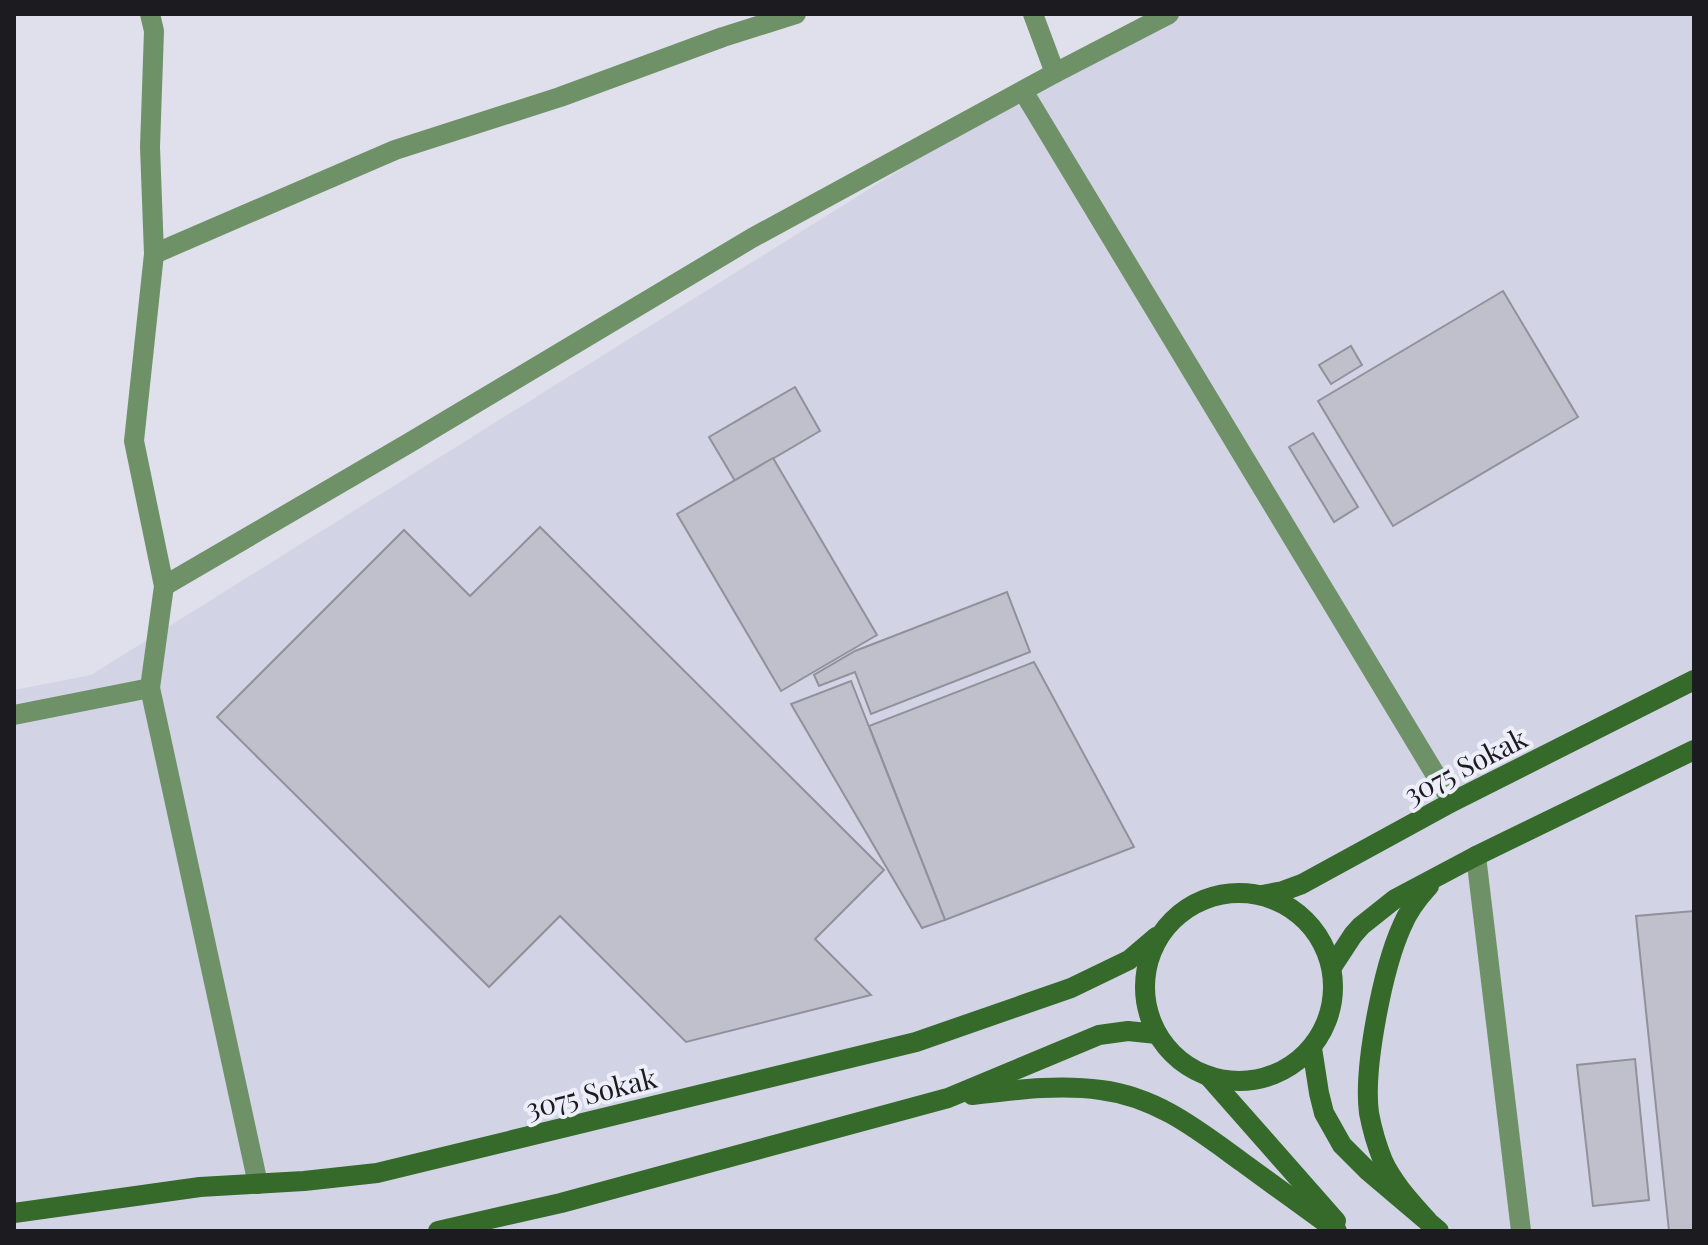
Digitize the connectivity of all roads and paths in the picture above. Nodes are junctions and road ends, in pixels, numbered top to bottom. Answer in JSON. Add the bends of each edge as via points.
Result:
{"nodes":[{"id":1,"x":150,"y":14,"type":"edge"},
{"id":2,"x":796,"y":14,"type":"edge"},
{"id":3,"x":1033,"y":14,"type":"edge"},
{"id":4,"x":1169,"y":14,"type":"edge"},
{"id":5,"x":1055,"y":73,"type":"junction"},
{"id":6,"x":1023,"y":91,"type":"junction"},
{"id":7,"x":154,"y":254,"type":"junction"},
{"id":8,"x":164,"y":586,"type":"junction"},
{"id":9,"x":1694,"y":680,"type":"edge"},
{"id":10,"x":150,"y":688,"type":"junction"},
{"id":11,"x":14,"y":715,"type":"edge"},
{"id":12,"x":1694,"y":750,"type":"edge"},
{"id":13,"x":1452,"y":802,"type":"junction"},
{"id":14,"x":1476,"y":856,"type":"junction"},
{"id":15,"x":1440,"y":874,"type":"junction"},
{"id":16,"x":1260,"y":896,"type":"junction"},
{"id":17,"x":1156,"y":937,"type":"junction"},
{"id":18,"x":1332,"y":967,"type":"junction"},
{"id":19,"x":1157,"y":1034,"type":"junction"},
{"id":20,"x":1312,"y":1048,"type":"junction"},
{"id":21,"x":1209,"y":1077,"type":"junction"},
{"id":22,"x":948,"y":1098,"type":"junction"},
{"id":23,"x":258,"y":1184,"type":"junction"},
{"id":24,"x":14,"y":1213,"type":"edge"},
{"id":25,"x":1433,"y":1226,"type":"edge"},
{"id":26,"x":438,"y":1231,"type":"edge"},
{"id":27,"x":1337,"y":1231,"type":"edge"},
{"id":28,"x":1346,"y":1231,"type":"edge"},
{"id":29,"x":1521,"y":1231,"type":"edge"}],
"edges":[{"from":1,"to":7,"type":"street"},
{"from":2,"to":7,"type":"street","via":[[395,150]]},
{"from":3,"to":5,"type":"street"},
{"from":4,"to":5,"type":"street"},
{"from":5,"to":6,"type":"street"},
{"from":6,"to":8,"type":"street","via":[[752,238]]},
{"from":6,"to":13,"type":"street"},
{"from":7,"to":8,"type":"street","via":[[134,441]]},
{"from":8,"to":10,"type":"street"},
{"from":9,"to":13,"type":"street","name":"3075 Sokak"},
{"from":10,"to":11,"type":"street"},
{"from":10,"to":23,"type":"street"},
{"from":12,"to":14,"type":"street"},
{"from":13,"to":16,"type":"street","name":"3075 Sokak","via":[[1302,884]]},
{"from":14,"to":15,"type":"street"},
{"from":14,"to":29,"type":"street"},
{"from":15,"to":18,"type":"street","via":[[1361,926]]},
{"from":15,"to":25,"type":"street","via":[[1411,908],[1394,945],[1368,1092],[1384,1163]]},
{"from":16,"to":17,"type":"street","via":[[1231,894],[1204,900],[1179,914]]},
{"from":16,"to":18,"type":"street","via":[[1306,920]]},
{"from":17,"to":19,"type":"street","via":[[1145,990]]},
{"from":17,"to":23,"type":"street","name":"3075 Sokak","via":[[1129,960],[1071,988],[916,1042],[377,1173]]},
{"from":18,"to":20,"type":"street","via":[[1334,996],[1327,1024]]},
{"from":19,"to":21,"type":"street","via":[[1184,1063]]},
{"from":19,"to":22,"type":"street","via":[[1099,1035]]},
{"from":20,"to":21,"type":"street","via":[[1291,1067],[1265,1079]]},
{"from":20,"to":25,"type":"street","via":[[1324,1113],[1342,1145]]},
{"from":21,"to":28,"type":"street"},
{"from":22,"to":26,"type":"street"},
{"from":22,"to":27,"type":"street","via":[[1061,1087],[1131,1096],[1178,1116]]},
{"from":23,"to":24,"type":"street","name":"3075 Sokak"}]}
